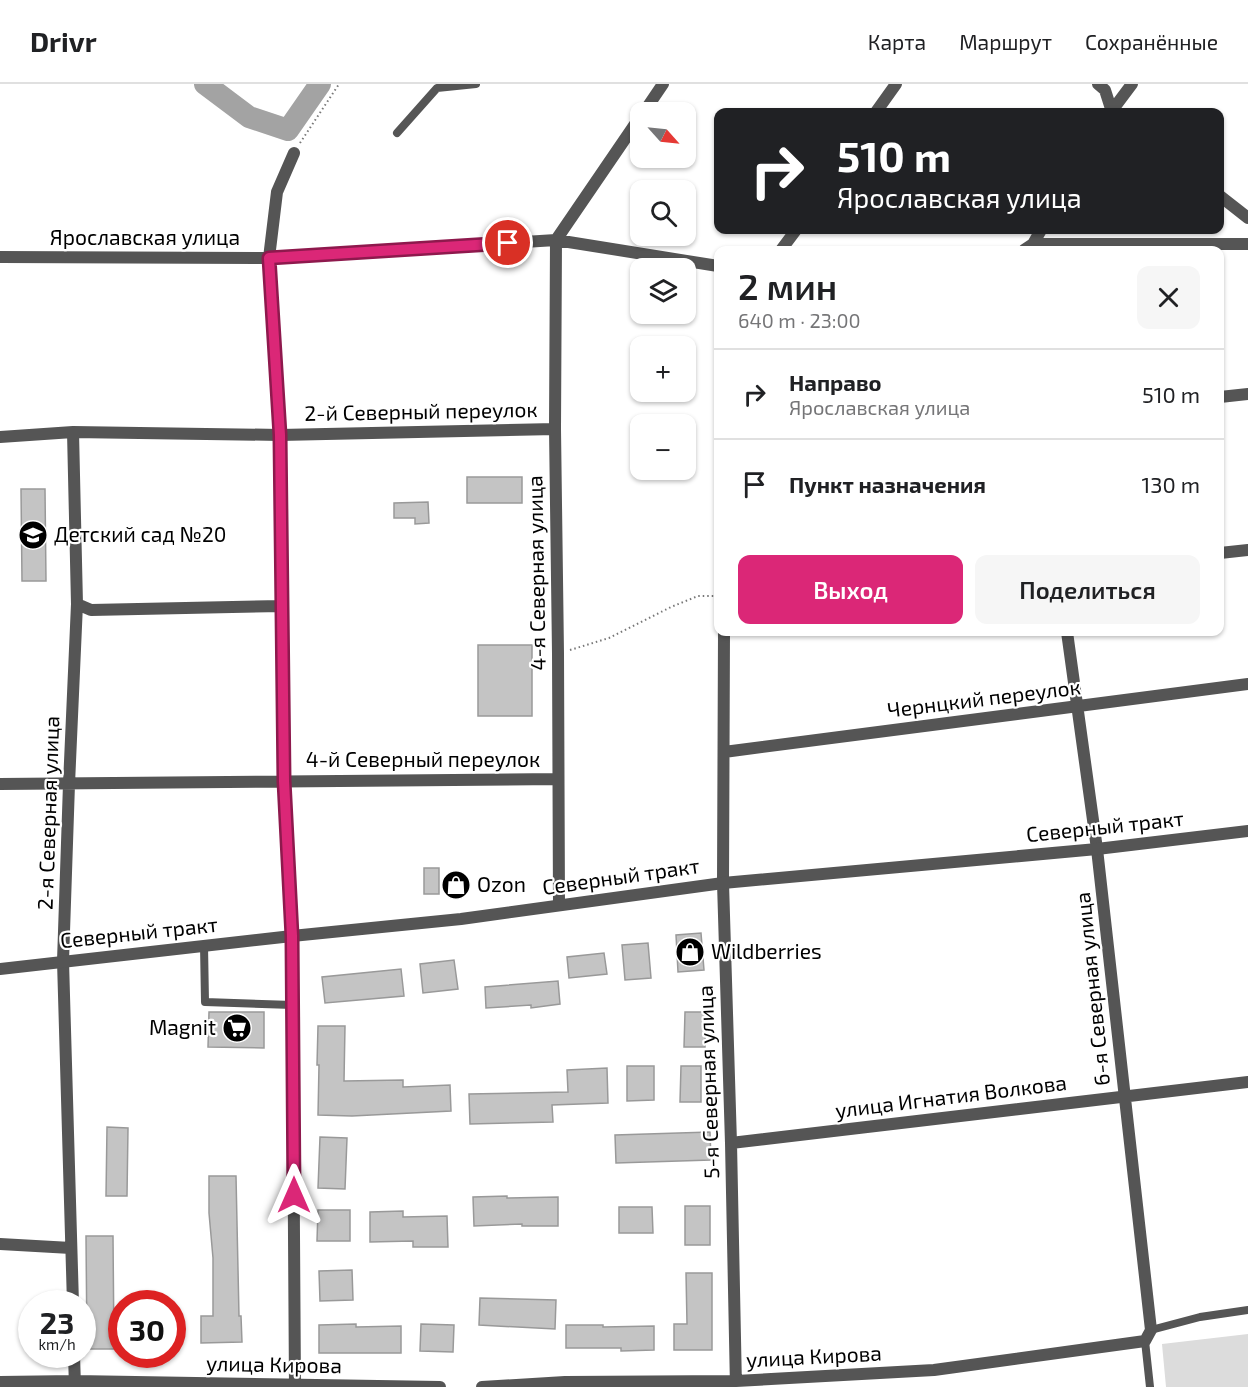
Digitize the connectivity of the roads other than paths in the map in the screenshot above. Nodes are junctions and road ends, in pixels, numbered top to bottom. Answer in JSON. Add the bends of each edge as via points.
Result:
{"nodes":[{"id":1,"x":476,"y":84,"type":"edge"},
{"id":2,"x":663,"y":84,"type":"edge"},
{"id":3,"x":896,"y":84,"type":"edge"},
{"id":4,"x":1098,"y":84,"type":"edge"},
{"id":5,"x":1132,"y":84,"type":"edge"},
{"id":6,"x":651,"y":102,"type":"edge"},
{"id":7,"x":879,"y":108,"type":"edge"},
{"id":8,"x":1111,"y":108,"type":"edge"},
{"id":9,"x":1115,"y":108,"type":"edge"},
{"id":10,"x":630,"y":132,"type":"edge"},
{"id":11,"x":398,"y":133,"type":"dead end"},
{"id":12,"x":294,"y":153,"type":"road end"},
{"id":13,"x":1224,"y":199,"type":"edge"},
{"id":14,"x":1248,"y":218,"type":"edge"},
{"id":15,"x":556,"y":240,"type":"junction"},
{"id":16,"x":1248,"y":244,"type":"edge"},
{"id":17,"x":1138,"y":246,"type":"edge"},
{"id":18,"x":0,"y":257,"type":"edge"},
{"id":19,"x":269,"y":258,"type":"junction"},
{"id":20,"x":714,"y":265,"type":"edge"},
{"id":21,"x":1248,"y":394,"type":"edge"},
{"id":22,"x":1224,"y":397,"type":"edge"},
{"id":23,"x":555,"y":429,"type":"junction"},
{"id":24,"x":73,"y":432,"type":"junction"},
{"id":25,"x":280,"y":435,"type":"junction"},
{"id":26,"x":0,"y":437,"type":"edge"},
{"id":27,"x":1248,"y":550,"type":"edge"},
{"id":28,"x":1224,"y":553,"type":"edge"},
{"id":29,"x":77,"y":604,"type":"junction"},
{"id":30,"x":282,"y":606,"type":"junction"},
{"id":31,"x":724,"y":636,"type":"edge"},
{"id":32,"x":1067,"y":636,"type":"edge"},
{"id":33,"x":1248,"y":684,"type":"edge"},
{"id":34,"x":1076,"y":706,"type":"junction"},
{"id":35,"x":724,"y":753,"type":"junction"},
{"id":36,"x":558,"y":778,"type":"junction"},
{"id":37,"x":284,"y":781,"type":"junction"},
{"id":38,"x":0,"y":784,"type":"edge"},
{"id":39,"x":69,"y":784,"type":"junction"},
{"id":40,"x":1248,"y":831,"type":"edge"},
{"id":41,"x":1097,"y":849,"type":"junction"},
{"id":42,"x":723,"y":883,"type":"junction"},
{"id":43,"x":559,"y":905,"type":"junction"},
{"id":44,"x":292,"y":936,"type":"junction"},
{"id":45,"x":204,"y":945,"type":"junction"},
{"id":46,"x":63,"y":961,"type":"junction"},
{"id":47,"x":0,"y":969,"type":"edge"},
{"id":48,"x":293,"y":1005,"type":"junction"},
{"id":49,"x":1248,"y":1082,"type":"edge"},
{"id":50,"x":1125,"y":1096,"type":"junction"},
{"id":51,"x":731,"y":1143,"type":"junction"},
{"id":52,"x":0,"y":1244,"type":"edge"},
{"id":53,"x":71,"y":1248,"type":"junction"},
{"id":54,"x":72,"y":1290,"type":"edge"},
{"id":55,"x":1248,"y":1310,"type":"edge"},
{"id":56,"x":1148,"y":1336,"type":"junction"},
{"id":57,"x":74,"y":1368,"type":"edge"},
{"id":58,"x":0,"y":1382,"type":"edge"},
{"id":59,"x":75,"y":1384,"type":"edge"},
{"id":60,"x":565,"y":1384,"type":"edge"},
{"id":61,"x":736,"y":1384,"type":"edge"},
{"id":62,"x":295,"y":1386,"type":"edge"},
{"id":63,"x":425,"y":1387,"type":"edge"},
{"id":64,"x":440,"y":1387,"type":"edge"},
{"id":65,"x":483,"y":1387,"type":"edge"},
{"id":66,"x":1150,"y":1387,"type":"edge"}],
"edges":[{"from":1,"to":11,"type":"lane","via":[[437,88]]},
{"from":2,"to":6,"type":"street"},
{"from":3,"to":7,"type":"street"},
{"from":4,"to":8,"type":"street","via":[[1105,90]]},
{"from":5,"to":9,"type":"street"},
{"from":10,"to":15,"type":"street"},
{"from":12,"to":19,"type":"street","via":[[278,192]]},
{"from":13,"to":14,"type":"street"},
{"from":15,"to":19,"type":"street","name":"Ярославская улица"},
{"from":15,"to":20,"type":"street","name":"Ярославская улица"},
{"from":15,"to":23,"type":"street","name":"4-я Северная улица"},
{"from":16,"to":17,"type":"street"},
{"from":18,"to":19,"type":"street","name":"Ярославская улица"},
{"from":19,"to":25,"type":"street"},
{"from":21,"to":22,"type":"street"},
{"from":23,"to":25,"type":"street","name":"2-й Северный переулок"},
{"from":23,"to":36,"type":"street","name":"4-я Северная улица"},
{"from":24,"to":25,"type":"street","name":"2-й Северный переулок"},
{"from":24,"to":26,"type":"street","name":"2-й Северный переулок"},
{"from":24,"to":29,"type":"street","name":"2-я Северная улица"},
{"from":25,"to":30,"type":"street"},
{"from":27,"to":28,"type":"street"},
{"from":29,"to":30,"type":"street","via":[[91,610]]},
{"from":29,"to":39,"type":"street","name":"2-я Северная улица"},
{"from":30,"to":37,"type":"street"},
{"from":31,"to":35,"type":"street","name":"5-я Северная улица"},
{"from":32,"to":34,"type":"street","name":"6-я Северная улица"},
{"from":33,"to":34,"type":"street","name":"Чернцкий переулок"},
{"from":34,"to":35,"type":"street","name":"Чернцкий переулок"},
{"from":34,"to":41,"type":"street","name":"6-я Северная улица"},
{"from":35,"to":42,"type":"street","name":"5-я Северная улица"},
{"from":36,"to":37,"type":"street","name":"4-й Северный переулок"},
{"from":36,"to":43,"type":"street","name":"4-я Северная улица"},
{"from":37,"to":39,"type":"street","name":"4-й Северный переулок"},
{"from":37,"to":44,"type":"street"},
{"from":38,"to":39,"type":"street","name":"4-й Северный переулок"},
{"from":39,"to":46,"type":"street","name":"2-я Северная улица"},
{"from":40,"to":41,"type":"street","name":"Северный тракт"},
{"from":41,"to":42,"type":"street","name":"Северный тракт"},
{"from":41,"to":50,"type":"street","name":"6-я Северная улица"},
{"from":42,"to":43,"type":"street","name":"Северный тракт"},
{"from":42,"to":51,"type":"street","name":"5-я Северная улица"},
{"from":43,"to":44,"type":"street","name":"Северный тракт"},
{"from":44,"to":45,"type":"street","name":"Северный тракт"},
{"from":44,"to":48,"type":"street"},
{"from":45,"to":46,"type":"street","name":"Северный тракт"},
{"from":45,"to":48,"type":"lane","via":[[205,1002]]},
{"from":46,"to":47,"type":"street","name":"Северный тракт"},
{"from":46,"to":53,"type":"street","name":"2-я Северная улица"},
{"from":48,"to":62,"type":"street"},
{"from":49,"to":50,"type":"street","name":"улица Игнатия Волкова"},
{"from":50,"to":51,"type":"street","name":"улица Игнатия Волкова"},
{"from":50,"to":56,"type":"street","name":"6-я Северная улица"},
{"from":51,"to":61,"type":"street","name":"5-я Северная улица"},
{"from":52,"to":53,"type":"street"},
{"from":53,"to":54,"type":"street","name":"2-я Северная улица"},
{"from":55,"to":56,"type":"lane","via":[[1200,1317]]},
{"from":56,"to":61,"type":"street","name":"улица Кирова","via":[[933,1370]]},
{"from":56,"to":66,"type":"lane"},
{"from":57,"to":59,"type":"street"},
{"from":58,"to":59,"type":"street","name":"улица Кирова"},
{"from":59,"to":62,"type":"street","name":"улица Кирова"},
{"from":60,"to":61,"type":"street","name":"улица Кирова"},
{"from":60,"to":65,"type":"street","name":"улица Кирова"},
{"from":62,"to":63,"type":"street","name":"улица Кирова"},
{"from":63,"to":64,"type":"street","name":"улица Кирова"}]}
